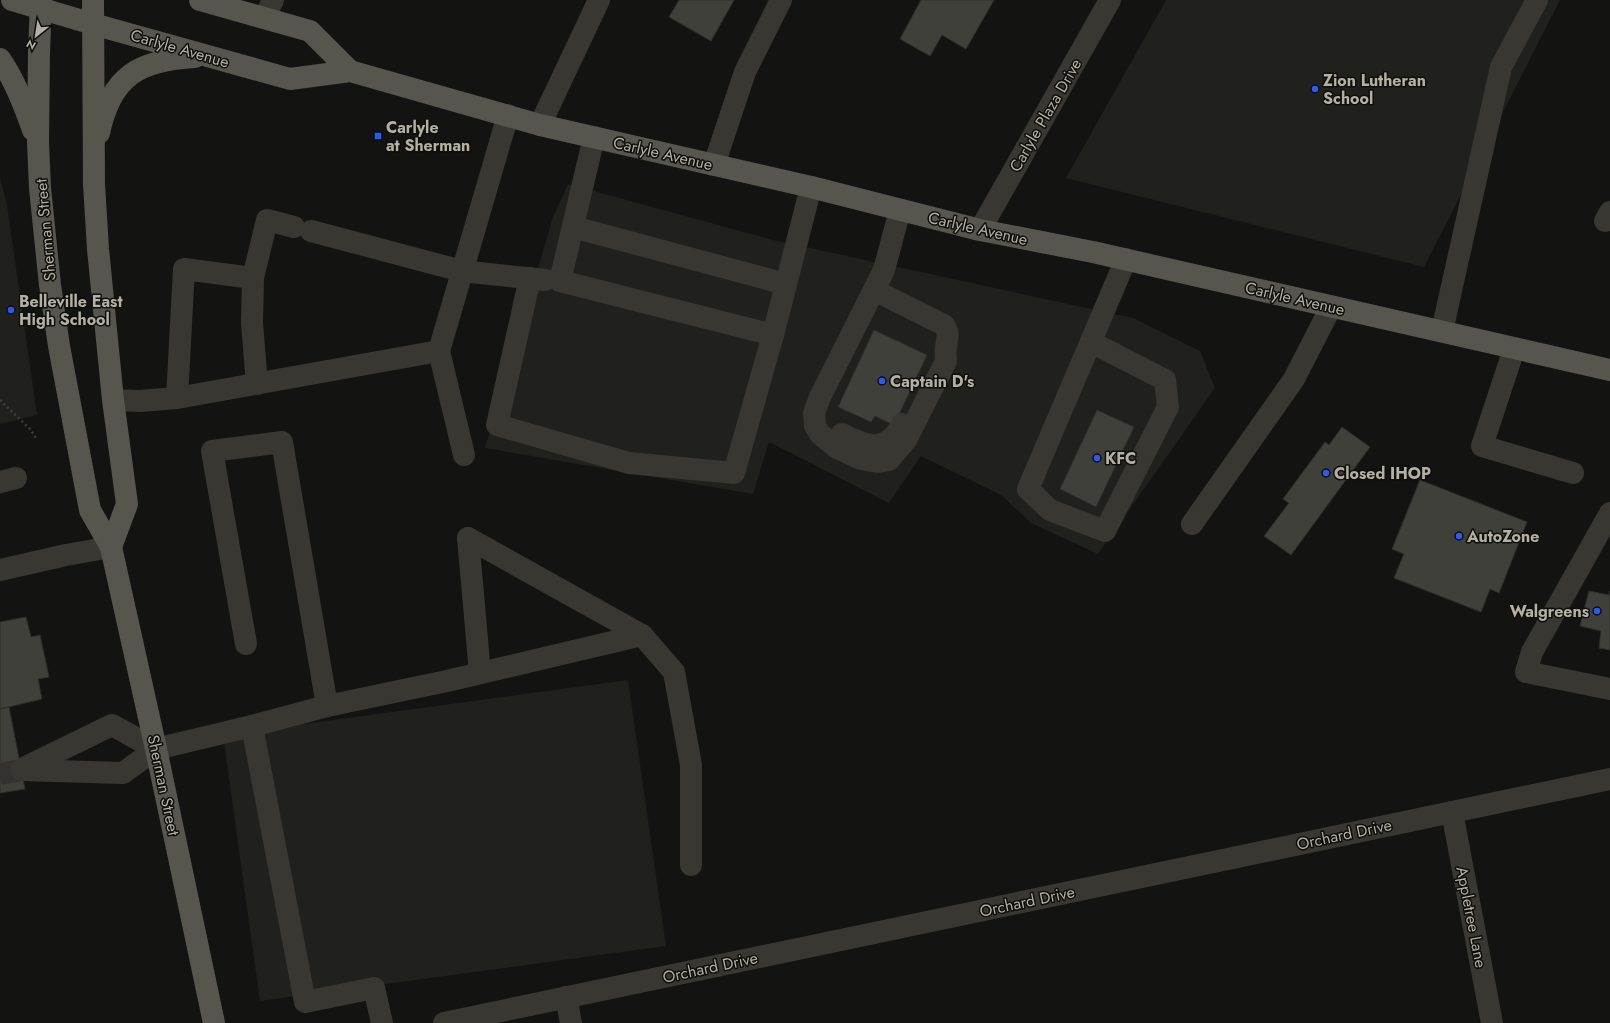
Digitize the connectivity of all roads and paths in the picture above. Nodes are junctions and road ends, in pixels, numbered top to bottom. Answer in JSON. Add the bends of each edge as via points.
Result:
{"nodes":[{"id":1,"x":12,"y":0,"type":"edge"},
{"id":2,"x":93,"y":0,"type":"edge"},
{"id":3,"x":200,"y":0,"type":"edge"},
{"id":4,"x":599,"y":0,"type":"edge"},
{"id":5,"x":781,"y":0,"type":"edge"},
{"id":6,"x":1110,"y":0,"type":"edge"},
{"id":7,"x":1537,"y":0,"type":"edge"},
{"id":8,"x":41,"y":4,"type":"edge"},
{"id":9,"x":269,"y":9,"type":"edge"},
{"id":10,"x":92,"y":24,"type":"junction"},
{"id":11,"x":210,"y":57,"type":"junction"},
{"id":12,"x":0,"y":59,"type":"edge"},
{"id":13,"x":350,"y":71,"type":"junction"},
{"id":14,"x":508,"y":116,"type":"junction"},
{"id":15,"x":540,"y":125,"type":"junction"},
{"id":16,"x":594,"y":137,"type":"junction"},
{"id":17,"x":38,"y":142,"type":"junction"},
{"id":18,"x":94,"y":156,"type":"junction"},
{"id":19,"x":714,"y":165,"type":"junction"},
{"id":20,"x":811,"y":187,"type":"junction"},
{"id":21,"x":900,"y":210,"type":"junction"},
{"id":22,"x":573,"y":227,"type":"junction"},
{"id":23,"x":980,"y":230,"type":"junction"},
{"id":24,"x":1126,"y":259,"type":"junction"},
{"id":25,"x":462,"y":271,"type":"junction"},
{"id":26,"x":253,"y":278,"type":"junction"},
{"id":27,"x":530,"y":278,"type":"junction"},
{"id":28,"x":560,"y":281,"type":"junction"},
{"id":29,"x":786,"y":284,"type":"junction"},
{"id":30,"x":874,"y":290,"type":"junction"},
{"id":31,"x":1331,"y":307,"type":"junction"},
{"id":32,"x":1442,"y":331,"type":"junction"},
{"id":33,"x":773,"y":335,"type":"junction"},
{"id":34,"x":1091,"y":342,"type":"junction"},
{"id":35,"x":1514,"y":348,"type":"junction"},
{"id":36,"x":438,"y":351,"type":"junction"},
{"id":37,"x":1610,"y":370,"type":"edge"},
{"id":38,"x":257,"y":384,"type":"junction"},
{"id":39,"x":177,"y":398,"type":"junction"},
{"id":40,"x":0,"y":400,"type":"edge"},
{"id":41,"x":113,"y":400,"type":"junction"},
{"id":42,"x":37,"y":440,"type":"dead end"},
{"id":43,"x":464,"y":455,"type":"dead end"},
{"id":44,"x":1573,"y":473,"type":"dead end"},
{"id":45,"x":1610,"y":513,"type":"edge"},
{"id":46,"x":1192,"y":524,"type":"dead end"},
{"id":47,"x":111,"y":547,"type":"junction"},
{"id":48,"x":0,"y":570,"type":"edge"},
{"id":49,"x":642,"y":635,"type":"junction"},
{"id":50,"x":246,"y":644,"type":"dead end"},
{"id":51,"x":480,"y":673,"type":"junction"},
{"id":52,"x":1610,"y":689,"type":"edge"},
{"id":53,"x":327,"y":706,"type":"junction"},
{"id":54,"x":252,"y":726,"type":"junction"},
{"id":55,"x":156,"y":749,"type":"junction"},
{"id":56,"x":1610,"y":779,"type":"edge"},
{"id":57,"x":1452,"y":812,"type":"junction"},
{"id":58,"x":691,"y":865,"type":"dead end"},
{"id":59,"x":566,"y":997,"type":"junction"},
{"id":60,"x":214,"y":1023,"type":"edge"},
{"id":61,"x":382,"y":1023,"type":"edge"},
{"id":62,"x":444,"y":1023,"type":"edge"},
{"id":63,"x":571,"y":1023,"type":"edge"},
{"id":64,"x":1492,"y":1023,"type":"edge"}],
"edges":[{"from":1,"to":8,"type":"main road","name":"Carlyle Avenue"},
{"from":2,"to":10,"type":"main road"},
{"from":3,"to":9,"type":"main road","name":"Carlyle Avenue"},
{"from":4,"to":15,"type":"street"},
{"from":5,"to":19,"type":"street","via":[[745,72]]},
{"from":6,"to":23,"type":"street","name":"Carlyle Plaza Drive"},
{"from":7,"to":32,"type":"street","via":[[1501,67]]},
{"from":8,"to":10,"type":"main road","name":"Carlyle Avenue"},
{"from":8,"to":17,"type":"main road","name":"Sherman Street"},
{"from":9,"to":13,"type":"main road","name":"Carlyle Avenue","via":[[310,31]]},
{"from":10,"to":11,"type":"main road","name":"Carlyle Avenue"},
{"from":10,"to":18,"type":"main road"},
{"from":11,"to":13,"type":"main road","name":"Carlyle Avenue","via":[[290,79]]},
{"from":11,"to":18,"type":"main road","via":[[164,60],[130,74],[107,108]]},
{"from":12,"to":17,"type":"main road","via":[[21,97]]},
{"from":13,"to":14,"type":"main road","name":"Carlyle Avenue"},
{"from":14,"to":15,"type":"main road","name":"Carlyle Avenue"},
{"from":14,"to":25,"type":"street"},
{"from":15,"to":16,"type":"main road","name":"Carlyle Avenue"},
{"from":16,"to":19,"type":"main road","name":"Carlyle Avenue"},
{"from":16,"to":22,"type":"street"},
{"from":17,"to":47,"type":"main road","name":"Sherman Street","via":[[50,285],[70,412],[90,510]]},
{"from":18,"to":41,"type":"main road","via":[[98,249]]},
{"from":19,"to":20,"type":"main road","name":"Carlyle Avenue"},
{"from":20,"to":21,"type":"main road","name":"Carlyle Avenue"},
{"from":20,"to":29,"type":"street"},
{"from":21,"to":23,"type":"main road","name":"Carlyle Avenue"},
{"from":21,"to":30,"type":"street","via":[[887,263]]},
{"from":22,"to":28,"type":"street"},
{"from":22,"to":29,"type":"street"},
{"from":23,"to":24,"type":"main road","name":"Carlyle Avenue"},
{"from":24,"to":31,"type":"main road","name":"Carlyle Avenue"},
{"from":24,"to":34,"type":"street"},
{"from":25,"to":26,"type":"street","via":[[267,220]]},
{"from":25,"to":27,"type":"street"},
{"from":25,"to":36,"type":"street"},
{"from":26,"to":38,"type":"street","via":[[252,323]]},
{"from":26,"to":39,"type":"street","via":[[184,269]]},
{"from":27,"to":28,"type":"street"},
{"from":27,"to":33,"type":"street","via":[[497,425],[629,463],[734,473]]},
{"from":28,"to":33,"type":"street"},
{"from":29,"to":33,"type":"street"},
{"from":30,"to":30,"type":"street","via":[[944,325],[949,338],[946,361],[903,445],[889,460],[878,462],[861,459],[837,448],[820,434],[815,426],[814,413]]},
{"from":31,"to":32,"type":"main road","name":"Carlyle Avenue"},
{"from":31,"to":46,"type":"street","via":[[1294,379]]},
{"from":32,"to":35,"type":"main road","name":"Carlyle Avenue"},
{"from":34,"to":34,"type":"street","via":[[1028,489],[1050,510],[1105,531],[1168,407],[1165,380]]},
{"from":35,"to":37,"type":"main road","name":"Carlyle Avenue"},
{"from":35,"to":44,"type":"street","via":[[1482,446]]},
{"from":36,"to":38,"type":"street"},
{"from":36,"to":43,"type":"street"},
{"from":38,"to":39,"type":"street"},
{"from":39,"to":41,"type":"street"},
{"from":40,"to":42,"type":"path","via":[[31,430]]},
{"from":41,"to":47,"type":"main road","via":[[127,504]]},
{"from":45,"to":52,"type":"street","via":[[1532,652],[1526,672]]},
{"from":47,"to":48,"type":"street"},
{"from":47,"to":55,"type":"main road","name":"Sherman Street"},
{"from":49,"to":51,"type":"street"},
{"from":49,"to":51,"type":"street","via":[[468,538]]},
{"from":49,"to":58,"type":"street","via":[[674,672],[691,765]]},
{"from":50,"to":53,"type":"street","via":[[212,451],[282,442]]},
{"from":51,"to":53,"type":"street"},
{"from":53,"to":54,"type":"street"},
{"from":54,"to":55,"type":"street"},
{"from":54,"to":61,"type":"street","via":[[305,1002],[374,988]]},
{"from":55,"to":55,"type":"street","via":[[123,773],[21,770],[112,725]]},
{"from":55,"to":60,"type":"main road","name":"Sherman Street"},
{"from":56,"to":57,"type":"street","name":"Orchard Drive"},
{"from":57,"to":59,"type":"street","name":"Orchard Drive"},
{"from":57,"to":64,"type":"street","name":"Appletree Lane"},
{"from":59,"to":62,"type":"street","name":"Orchard Drive"},
{"from":59,"to":63,"type":"street"}]}
